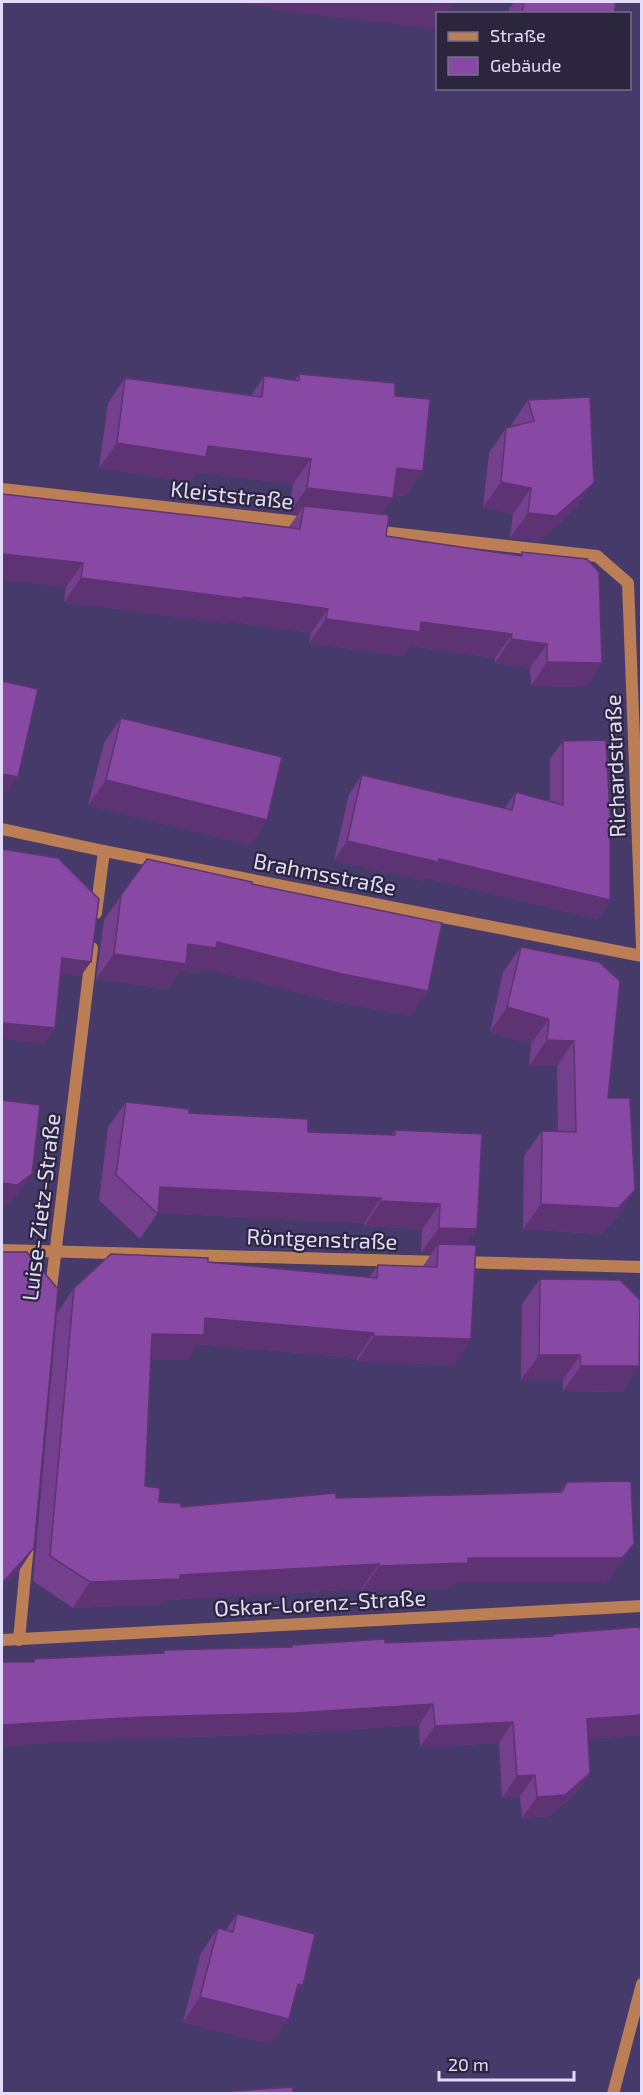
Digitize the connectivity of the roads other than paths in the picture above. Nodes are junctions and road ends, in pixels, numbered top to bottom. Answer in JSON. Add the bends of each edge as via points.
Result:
{"nodes":[{"id":1,"x":2,"y":489,"type":"edge"},
{"id":2,"x":323,"y":525,"type":"edge"},
{"id":3,"x":359,"y":529,"type":"edge"},
{"id":4,"x":2,"y":829,"type":"edge"},
{"id":5,"x":104,"y":851,"type":"junction"},
{"id":6,"x":642,"y":948,"type":"edge"},
{"id":7,"x":642,"y":956,"type":"edge"},
{"id":8,"x":2,"y":1250,"type":"edge"},
{"id":9,"x":54,"y":1251,"type":"junction"},
{"id":10,"x":642,"y":1267,"type":"edge"},
{"id":11,"x":49,"y":1310,"type":"edge"},
{"id":12,"x":28,"y":1534,"type":"edge"},
{"id":13,"x":642,"y":1606,"type":"edge"},
{"id":14,"x":2,"y":1640,"type":"edge"},
{"id":15,"x":19,"y":1640,"type":"junction"},
{"id":16,"x":642,"y":1984,"type":"edge"},
{"id":17,"x":614,"y":2094,"type":"edge"}],
"edges":[{"from":1,"to":2,"type":"street","name":"Kleiststraße"},
{"from":3,"to":6,"type":"street","name":"Richardstraße","via":[[597,556],[627,583]]},
{"from":4,"to":5,"type":"street","name":"Brahmsstraße"},
{"from":5,"to":7,"type":"street","name":"Brahmsstraße"},
{"from":5,"to":9,"type":"street","name":"Luise-Zietz-Straße"},
{"from":8,"to":9,"type":"street","name":"Röntgenstraße"},
{"from":9,"to":10,"type":"street","name":"Röntgenstraße"},
{"from":9,"to":11,"type":"street","name":"Luise-Zietz-Straße"},
{"from":12,"to":15,"type":"street"},
{"from":13,"to":15,"type":"street","name":"Oskar-Lorenz-Straße"},
{"from":14,"to":15,"type":"street","name":"Oskar-Lorenz-Straße"},
{"from":16,"to":17,"type":"street"}]}
